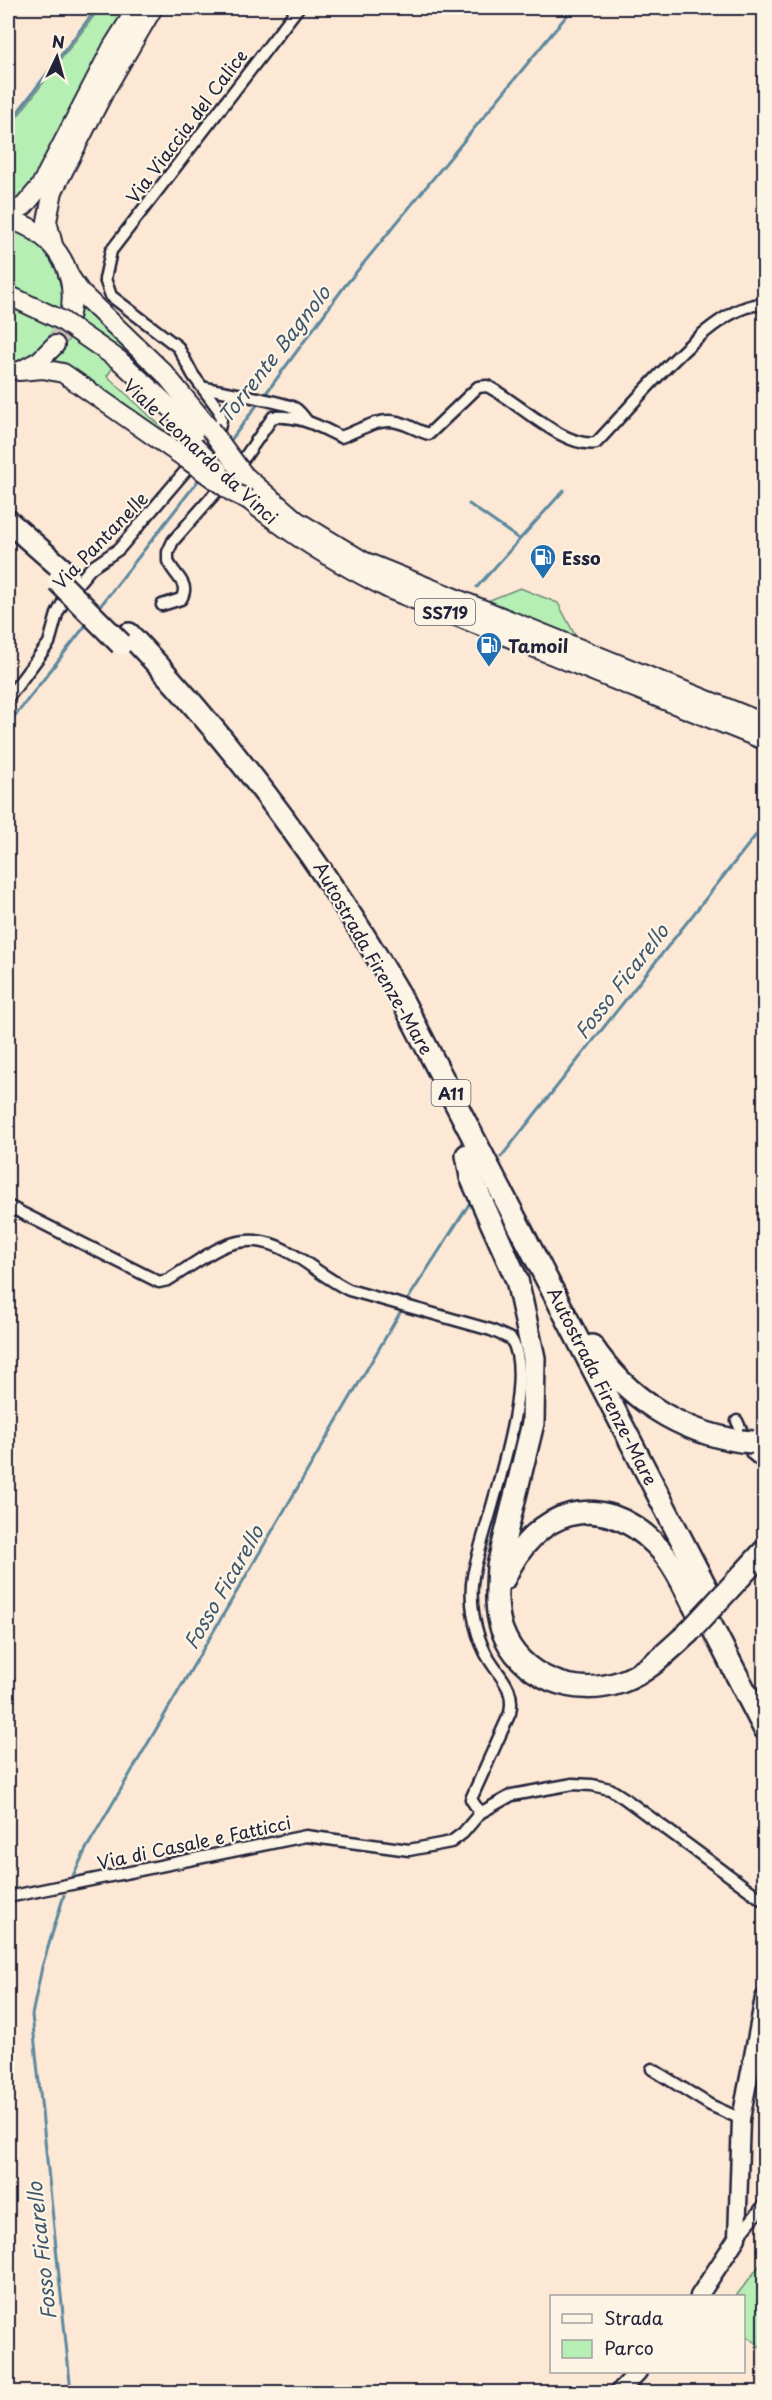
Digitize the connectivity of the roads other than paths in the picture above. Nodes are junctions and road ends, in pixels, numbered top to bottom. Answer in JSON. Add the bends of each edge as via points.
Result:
{"nodes":[{"id":1,"x":137,"y":8,"type":"edge"},
{"id":2,"x":153,"y":8,"type":"edge"},
{"id":3,"x":298,"y":8,"type":"edge"},
{"id":4,"x":8,"y":214,"type":"edge"},
{"id":5,"x":8,"y":219,"type":"edge"},
{"id":6,"x":52,"y":245,"type":"junction"},
{"id":7,"x":69,"y":274,"type":"junction"},
{"id":8,"x":8,"y":295,"type":"edge"},
{"id":9,"x":765,"y":305,"type":"edge"},
{"id":10,"x":8,"y":307,"type":"edge"},
{"id":11,"x":70,"y":314,"type":"tunnel mouth"},
{"id":12,"x":55,"y":345,"type":"tunnel mouth"},
{"id":13,"x":115,"y":365,"type":"junction"},
{"id":14,"x":13,"y":373,"type":"edge"},
{"id":15,"x":202,"y":387,"type":"junction"},
{"id":16,"x":306,"y":420,"type":"junction"},
{"id":17,"x":200,"y":445,"type":"junction"},
{"id":18,"x":244,"y":466,"type":"junction"},
{"id":19,"x":217,"y":491,"type":"dead end"},
{"id":20,"x":8,"y":520,"type":"edge"},
{"id":21,"x":8,"y":538,"type":"edge"},
{"id":22,"x":63,"y":578,"type":"junction"},
{"id":23,"x":162,"y":605,"type":"dead end"},
{"id":24,"x":125,"y":639,"type":"junction"},
{"id":25,"x":8,"y":698,"type":"edge"},
{"id":26,"x":765,"y":723,"type":"edge"},
{"id":27,"x":765,"y":740,"type":"edge"},
{"id":28,"x":467,"y":1155,"type":"junction"},
{"id":29,"x":8,"y":1206,"type":"edge"},
{"id":30,"x":532,"y":1248,"type":"junction"},
{"id":31,"x":749,"y":1436,"type":"edge"},
{"id":32,"x":765,"y":1464,"type":"edge"},
{"id":33,"x":765,"y":1551,"type":"edge"},
{"id":34,"x":701,"y":1601,"type":"junction"},
{"id":35,"x":499,"y":1618,"type":"junction"},
{"id":36,"x":707,"y":1626,"type":"junction"},
{"id":37,"x":765,"y":1699,"type":"edge"},
{"id":38,"x":765,"y":1728,"type":"edge"},
{"id":39,"x":480,"y":1813,"type":"junction"},
{"id":40,"x":8,"y":1897,"type":"edge"},
{"id":41,"x":765,"y":1901,"type":"edge"},
{"id":42,"x":765,"y":1998,"type":"edge"},
{"id":43,"x":652,"y":2069,"type":"dead end"},
{"id":44,"x":741,"y":2120,"type":"junction"},
{"id":45,"x":765,"y":2205,"type":"edge"},
{"id":46,"x":737,"y":2238,"type":"junction"},
{"id":47,"x":700,"y":2295,"type":"edge"},
{"id":48,"x":637,"y":2373,"type":"edge"},
{"id":49,"x":619,"y":2392,"type":"edge"}],
"edges":[{"from":1,"to":4,"type":"main road","via":[[112,46],[40,187],[24,206]]},
{"from":2,"to":6,"type":"main road","via":[[53,191],[47,221]]},
{"from":3,"to":15,"type":"street","name":"Via Viaccia del Calice","via":[[111,251],[106,267],[105,279],[111,296],[173,342]]},
{"from":5,"to":6,"type":"main road","via":[[33,229]]},
{"from":6,"to":7,"type":"main road"},
{"from":7,"to":11,"type":"main road"},
{"from":7,"to":17,"type":"main road","via":[[81,293],[164,373]]},
{"from":8,"to":13,"type":"main road","name":"Viale Leonardo da Vinci","bridge":true,"via":[[61,320]]},
{"from":9,"to":16,"type":"street","via":[[744,309],[694,341],[670,361],[596,443],[584,445],[568,438],[487,386],[478,387],[429,435],[385,420],[341,437]]},
{"from":10,"to":13,"type":"main road","name":"Viale Leonardo da Vinci"},
{"from":12,"to":14,"type":"main road","via":[[39,361]]},
{"from":13,"to":17,"type":"main road","name":"Viale Leonardo da Vinci"},
{"from":14,"to":17,"type":"main road","via":[[43,369],[63,373]]},
{"from":15,"to":16,"type":"street","via":[[280,402],[296,408]]},
{"from":15,"to":17,"type":"street","via":[[221,415]]},
{"from":16,"to":18,"type":"street","via":[[273,417]]},
{"from":17,"to":18,"type":"main road","name":"Viale Leonardo da Vinci","bridge":true},
{"from":17,"to":25,"type":"street","name":"Via Pantanelle","via":[[119,549],[92,568],[64,600],[49,643]]},
{"from":17,"to":27,"type":"main road","name":"Viale Leonardo da Vinci","number":"SS719","bridge":true,"via":[[232,492],[338,563],[391,590]]},
{"from":18,"to":26,"type":"main road","name":"Viale Leonardo da Vinci","number":"SS719","via":[[297,521],[363,561]]},
{"from":19,"to":23,"type":"street","via":[[170,545],[168,561],[185,590],[181,599]]},
{"from":20,"to":22,"type":"highway","name":"Autostrada Firenze-Mare","number":"A11"},
{"from":21,"to":22,"type":"highway","name":"Autostrada Firenze-Mare","number":"A11"},
{"from":22,"to":24,"type":"highway","name":"Autostrada Firenze-Mare","number":"A11"},
{"from":24,"to":28,"type":"highway","name":"Autostrada Firenze-Mare","number":"A11","via":[[295,854],[400,1024]]},
{"from":24,"to":30,"type":"highway","name":"Autostrada Firenze-Mare","number":"A11","via":[[188,697],[315,858],[397,990]]},
{"from":28,"to":34,"type":"highway","name":"Autostrada Firenze-Mare","number":"A11"},
{"from":28,"to":35,"type":"highway","via":[[471,1177],[517,1280],[534,1358],[533,1423],[498,1566]]},
{"from":29,"to":39,"type":"street","via":[[159,1282],[227,1245],[262,1240],[283,1247],[349,1290],[491,1330],[511,1340],[518,1358],[514,1417],[477,1557],[472,1597],[485,1652],[508,1687],[512,1702],[471,1799]]},
{"from":30,"to":31,"type":"highway","via":[[550,1268],[593,1349],[634,1394],[685,1426]]},
{"from":30,"to":34,"type":"highway","name":"Autostrada Firenze-Mare","number":"A11"},
{"from":31,"to":32,"type":"street","via":[[752,1454]]},
{"from":33,"to":36,"type":"highway","bridge":true,"via":[[742,1575]]},
{"from":34,"to":35,"type":"highway","via":[[644,1533],[603,1514],[576,1513],[548,1523],[526,1540],[504,1580]]},
{"from":35,"to":36,"type":"highway","via":[[513,1649],[537,1673],[552,1681],[587,1688],[623,1681]]},
{"from":36,"to":37,"type":"highway"},
{"from":36,"to":38,"type":"highway"},
{"from":39,"to":40,"type":"street","name":"Via di Casale e Fatticci","via":[[451,1842],[420,1849],[306,1836]]},
{"from":39,"to":41,"type":"street","name":"Via di Casale e Fatticci","via":[[512,1795],[573,1784],[610,1789]]},
{"from":42,"to":44,"type":"street"},
{"from":43,"to":44,"type":"street"},
{"from":44,"to":46,"type":"street"},
{"from":45,"to":46,"type":"street"},
{"from":46,"to":47,"type":"street"},
{"from":48,"to":49,"type":"street"}]}
